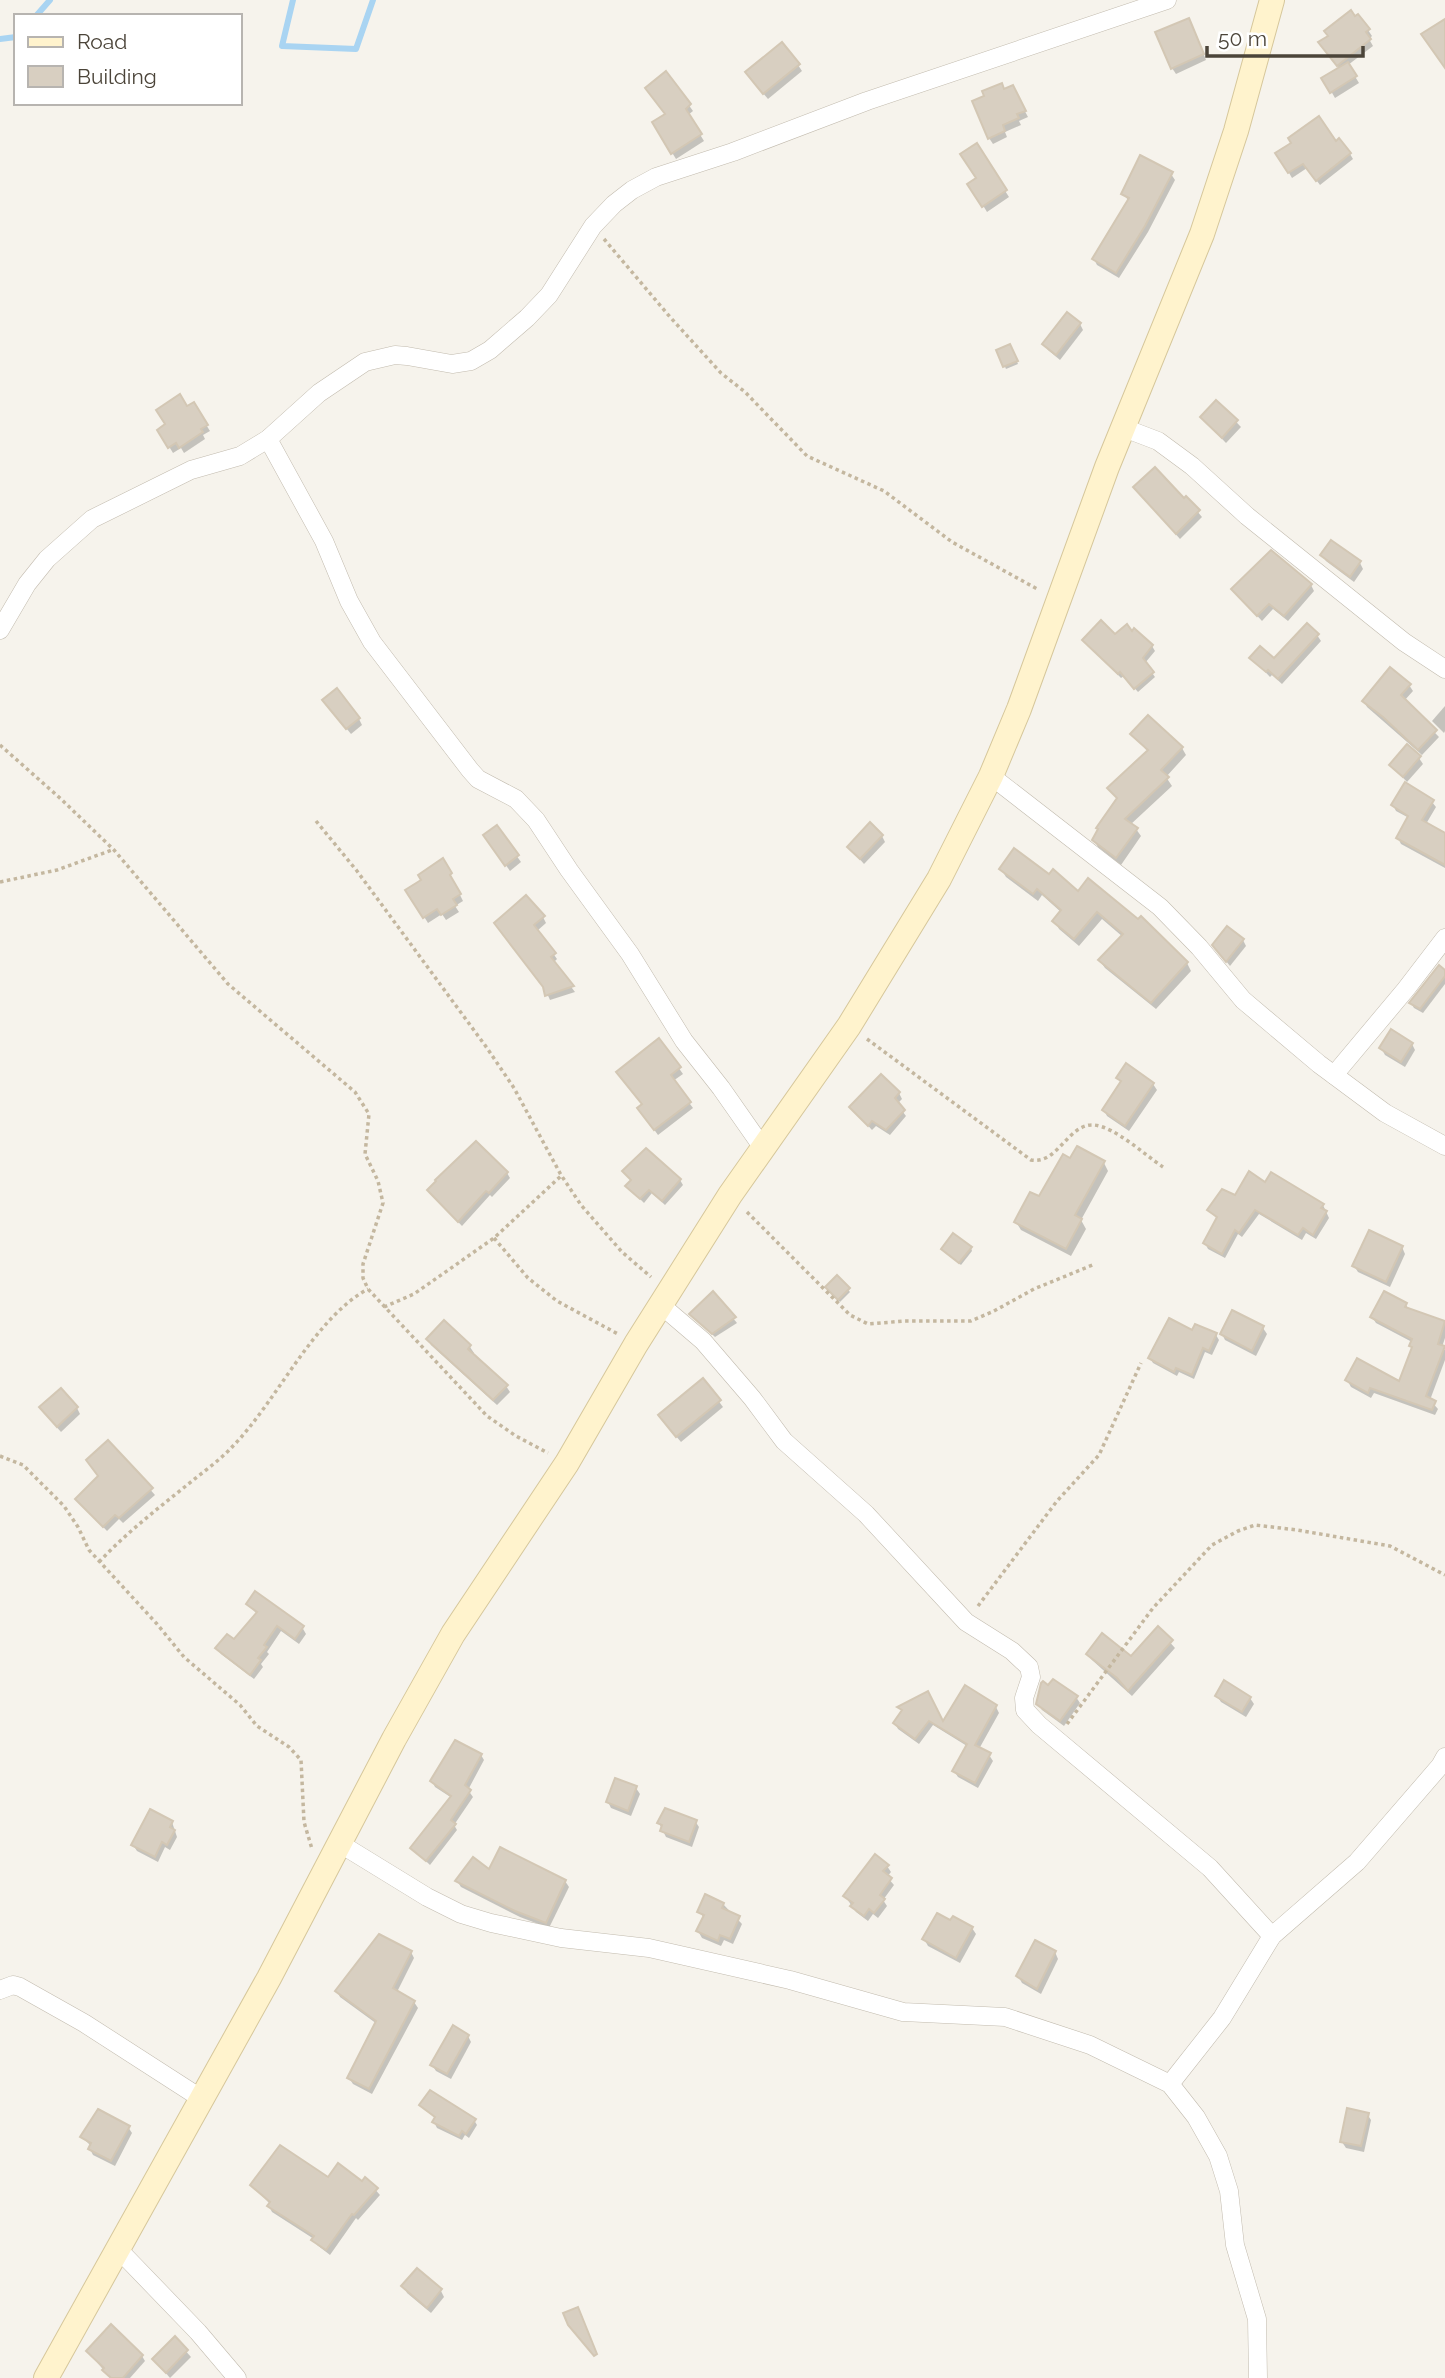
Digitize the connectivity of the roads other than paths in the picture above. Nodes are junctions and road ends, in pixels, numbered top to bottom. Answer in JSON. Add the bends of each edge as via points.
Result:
{"nodes":[{"id":1,"x":1167,"y":0,"type":"edge"},
{"id":2,"x":1272,"y":0,"type":"edge"},
{"id":3,"x":1124,"y":428,"type":"junction"},
{"id":4,"x":268,"y":439,"type":"junction"},
{"id":5,"x":0,"y":630,"type":"edge"},
{"id":6,"x":1445,"y":669,"type":"edge"},
{"id":7,"x":991,"y":776,"type":"junction"},
{"id":8,"x":1445,"y":938,"type":"edge"},
{"id":9,"x":1334,"y":1075,"type":"junction"},
{"id":10,"x":1445,"y":1146,"type":"edge"},
{"id":11,"x":763,"y":1147,"type":"junction"},
{"id":12,"x":666,"y":1299,"type":"junction"},
{"id":13,"x":1445,"y":1757,"type":"edge"},
{"id":14,"x":339,"y":1843,"type":"junction"},
{"id":15,"x":1272,"y":1936,"type":"junction"},
{"id":16,"x":0,"y":1990,"type":"edge"},
{"id":17,"x":1170,"y":2084,"type":"junction"},
{"id":18,"x":202,"y":2099,"type":"junction"},
{"id":19,"x":118,"y":2249,"type":"junction"},
{"id":20,"x":46,"y":2378,"type":"edge"},
{"id":21,"x":237,"y":2378,"type":"edge"},
{"id":22,"x":1258,"y":2378,"type":"edge"}],
"edges":[{"from":1,"to":4,"type":"street","via":[[656,177],[614,204],[593,226],[549,295],[490,350],[471,361],[452,364],[395,355],[365,362],[319,393]]},
{"from":2,"to":3,"type":"street","via":[[1202,234]]},
{"from":3,"to":6,"type":"street","via":[[1158,441],[1192,466],[1404,642]]},
{"from":3,"to":7,"type":"street"},
{"from":4,"to":5,"type":"street","via":[[240,456],[191,470],[92,519],[47,559]]},
{"from":4,"to":11,"type":"street","via":[[372,642],[478,779],[516,799],[536,820],[630,954],[684,1041]]},
{"from":7,"to":9,"type":"street","via":[[1160,907],[1243,1000]]},
{"from":7,"to":11,"type":"street","via":[[939,879],[849,1026]]},
{"from":8,"to":9,"type":"street"},
{"from":9,"to":10,"type":"street","via":[[1385,1113]]},
{"from":11,"to":12,"type":"street"},
{"from":12,"to":14,"type":"street","via":[[566,1463],[453,1634]]},
{"from":12,"to":15,"type":"street","via":[[784,1441],[866,1514],[966,1622],[1029,1667],[1025,1710],[1210,1868]]},
{"from":13,"to":15,"type":"street","via":[[1357,1862]]},
{"from":14,"to":17,"type":"street","via":[[427,1897],[491,1923],[561,1938],[649,1948],[903,2012],[1005,2017],[1090,2045]]},
{"from":14,"to":18,"type":"street"},
{"from":15,"to":17,"type":"street","via":[[1222,2018]]},
{"from":16,"to":18,"type":"street","via":[[20,1987]]},
{"from":17,"to":22,"type":"street","via":[[1218,2156],[1229,2191],[1235,2245],[1256,2319]]},
{"from":18,"to":19,"type":"street"},
{"from":19,"to":20,"type":"street"},
{"from":19,"to":21,"type":"street"}]}
